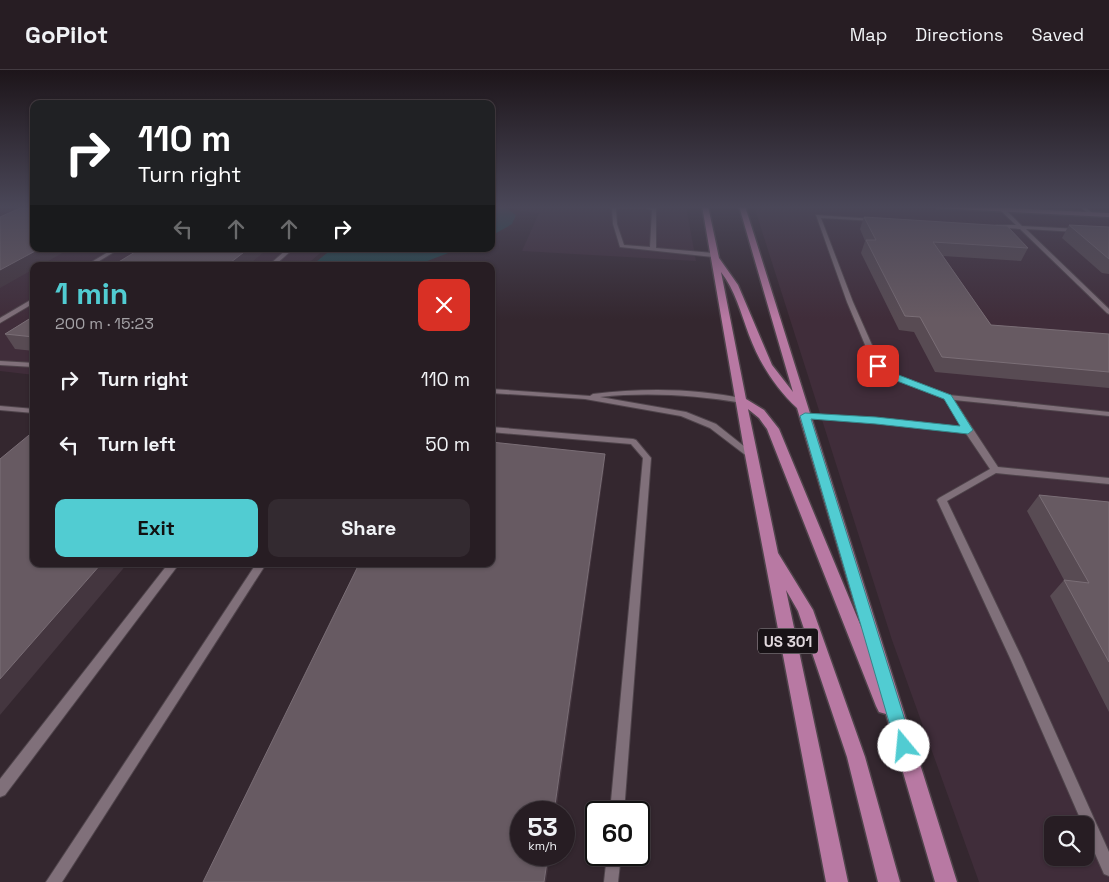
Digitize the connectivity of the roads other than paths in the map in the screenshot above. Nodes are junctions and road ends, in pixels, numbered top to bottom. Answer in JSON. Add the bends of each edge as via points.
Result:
{"nodes":[{"id":1,"x":621,"y":244,"type":"edge"},
{"id":2,"x":653,"y":244,"type":"edge"},
{"id":3,"x":711,"y":244,"type":"edge"},
{"id":4,"x":753,"y":244,"type":"edge"},
{"id":5,"x":828,"y":244,"type":"edge"},
{"id":6,"x":1038,"y":244,"type":"edge"},
{"id":7,"x":653,"y":249,"type":"junction"},
{"id":8,"x":111,"y":252,"type":"edge"},
{"id":9,"x":287,"y":252,"type":"edge"},
{"id":10,"x":713,"y":256,"type":"junction"},
{"id":11,"x":95,"y":262,"type":"edge"},
{"id":12,"x":276,"y":262,"type":"edge"},
{"id":13,"x":30,"y":302,"type":"edge"},
{"id":14,"x":1109,"y":312,"type":"edge"},
{"id":15,"x":0,"y":321,"type":"edge"},
{"id":16,"x":0,"y":363,"type":"edge"},
{"id":17,"x":30,"y":365,"type":"edge"},
{"id":18,"x":495,"y":391,"type":"edge"},
{"id":19,"x":585,"y":397,"type":"junction"},
{"id":20,"x":948,"y":397,"type":"junction"},
{"id":21,"x":742,"y":400,"type":"junction"},
{"id":22,"x":2,"y":410,"type":"edge"},
{"id":23,"x":30,"y":411,"type":"edge"},
{"id":24,"x":803,"y":411,"type":"junction"},
{"id":25,"x":1109,"y":414,"type":"edge"},
{"id":26,"x":495,"y":428,"type":"edge"},
{"id":27,"x":968,"y":430,"type":"junction"},
{"id":28,"x":751,"y":455,"type":"junction"},
{"id":29,"x":995,"y":470,"type":"junction"},
{"id":30,"x":1109,"y":481,"type":"edge"},
{"id":31,"x":770,"y":549,"type":"junction"},
{"id":32,"x":172,"y":567,"type":"edge"},
{"id":33,"x":259,"y":567,"type":"edge"},
{"id":34,"x":915,"y":783,"type":"junction"},
{"id":35,"x":0,"y":790,"type":"edge"},
{"id":36,"x":618,"y":801,"type":"edge"},
{"id":37,"x":613,"y":866,"type":"edge"},
{"id":38,"x":1109,"y":869,"type":"edge"},
{"id":39,"x":53,"y":882,"type":"edge"},
{"id":40,"x":611,"y":882,"type":"edge"},
{"id":41,"x":837,"y":882,"type":"edge"},
{"id":42,"x":888,"y":882,"type":"edge"},
{"id":43,"x":946,"y":882,"type":"edge"}],
"edges":[{"from":1,"to":7,"type":"lane"},
{"from":2,"to":7,"type":"lane"},
{"from":3,"to":10,"type":"main road","number":"US 301"},
{"from":4,"to":24,"type":"main road"},
{"from":5,"to":20,"type":"lane","via":[[880,371]]},
{"from":6,"to":14,"type":"lane"},
{"from":7,"to":10,"type":"lane"},
{"from":8,"to":11,"type":"lane"},
{"from":9,"to":12,"type":"lane"},
{"from":10,"to":21,"type":"main road","number":"US 301"},
{"from":10,"to":24,"type":"main road","via":[[734,284],[763,359],[776,382]]},
{"from":13,"to":15,"type":"lane"},
{"from":16,"to":17,"type":"lane"},
{"from":18,"to":19,"type":"lane"},
{"from":19,"to":21,"type":"lane","via":[[622,391],[713,395]]},
{"from":19,"to":28,"type":"lane","via":[[684,414],[713,426]]},
{"from":20,"to":25,"type":"lane"},
{"from":20,"to":27,"type":"lane"},
{"from":21,"to":28,"type":"main road","number":"US 301"},
{"from":21,"to":34,"type":"main road","via":[[764,415],[773,429]]},
{"from":22,"to":23,"type":"lane"},
{"from":24,"to":27,"type":"lane"},
{"from":24,"to":34,"type":"main road"},
{"from":26,"to":36,"type":"lane","via":[[633,442],[647,458]]},
{"from":27,"to":29,"type":"lane"},
{"from":28,"to":31,"type":"main road","number":"US 301"},
{"from":29,"to":30,"type":"lane"},
{"from":29,"to":38,"type":"lane","via":[[942,500]]},
{"from":31,"to":41,"type":"main road","number":"US 301"},
{"from":31,"to":42,"type":"main road","via":[[805,610],[856,757]]},
{"from":32,"to":35,"type":"lane"},
{"from":33,"to":39,"type":"lane"},
{"from":34,"to":43,"type":"main road"},
{"from":37,"to":40,"type":"lane"}]}
